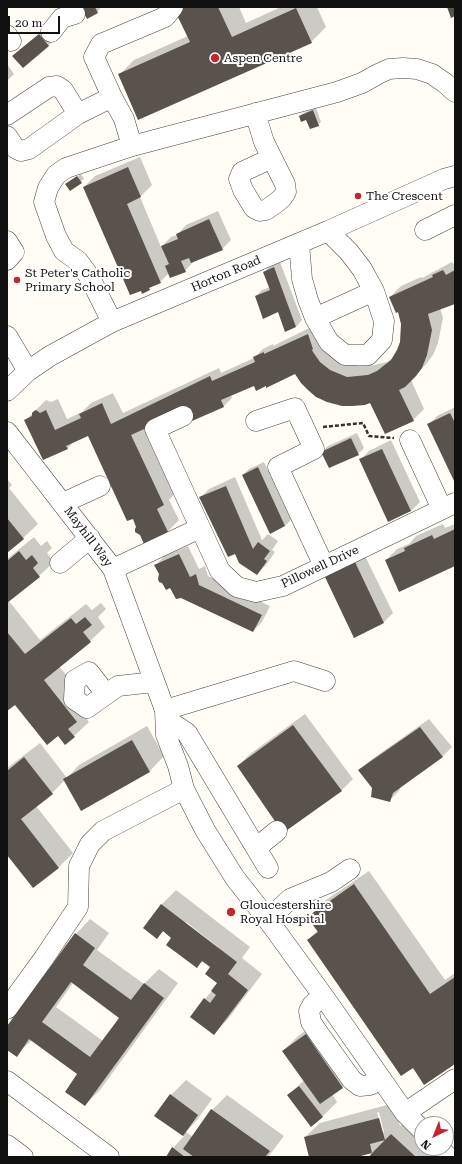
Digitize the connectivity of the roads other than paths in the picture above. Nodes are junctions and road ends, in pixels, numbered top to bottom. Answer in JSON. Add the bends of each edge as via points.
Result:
{"nodes":[{"id":1,"x":173,"y":7,"type":"edge"},
{"id":2,"x":455,"y":92,"type":"edge"},
{"id":3,"x":112,"y":97,"type":"junction"},
{"id":4,"x":255,"y":113,"type":"junction"},
{"id":5,"x":78,"y":114,"type":"junction"},
{"id":6,"x":7,"y":115,"type":"edge"},
{"id":7,"x":7,"y":136,"type":"edge"},
{"id":8,"x":132,"y":146,"type":"junction"},
{"id":9,"x":272,"y":158,"type":"dead end"},
{"id":10,"x":455,"y":176,"type":"edge"},
{"id":11,"x":455,"y":215,"type":"edge"},
{"id":12,"x":425,"y":230,"type":"dead end"},
{"id":13,"x":328,"y":231,"type":"junction"},
{"id":14,"x":7,"y":241,"type":"edge"},
{"id":15,"x":299,"y":244,"type":"junction"},
{"id":16,"x":7,"y":260,"type":"edge"},
{"id":17,"x":374,"y":292,"type":"junction"},
{"id":18,"x":315,"y":318,"type":"junction"},
{"id":19,"x":112,"y":322,"type":"junction"},
{"id":20,"x":7,"y":336,"type":"edge"},
{"id":21,"x":28,"y":371,"type":"junction"},
{"id":22,"x":7,"y":391,"type":"edge"},
{"id":23,"x":183,"y":416,"type":"dead end"},
{"id":24,"x":256,"y":421,"type":"dead end"},
{"id":25,"x":7,"y":432,"type":"edge"},
{"id":26,"x":410,"y":440,"type":"road end"},
{"id":27,"x":100,"y":486,"type":"dead end"},
{"id":28,"x":63,"y":503,"type":"junction"},
{"id":29,"x":448,"y":506,"type":"edge"},
{"id":30,"x":200,"y":528,"type":"junction"},
{"id":31,"x":90,"y":538,"type":"junction"},
{"id":32,"x":60,"y":563,"type":"dead end"},
{"id":33,"x":324,"y":566,"type":"junction"},
{"id":34,"x":113,"y":569,"type":"junction"},
{"id":35,"x":325,"y":681,"type":"dead end"},
{"id":36,"x":154,"y":682,"type":"junction"},
{"id":37,"x":106,"y":694,"type":"dead end"},
{"id":38,"x":164,"y":711,"type":"junction"},
{"id":39,"x":184,"y":789,"type":"junction"},
{"id":40,"x":277,"y":831,"type":"dead end"},
{"id":41,"x":256,"y":848,"type":"junction"},
{"id":42,"x":268,"y":868,"type":"dead end"},
{"id":43,"x":350,"y":869,"type":"dead end"},
{"id":44,"x":268,"y":920,"type":"junction"},
{"id":45,"x":7,"y":1009,"type":"edge"},
{"id":46,"x":455,"y":1079,"type":"edge"},
{"id":47,"x":7,"y":1081,"type":"edge"},
{"id":48,"x":405,"y":1113,"type":"junction"},
{"id":49,"x":414,"y":1122,"type":"edge"},
{"id":50,"x":7,"y":1145,"type":"edge"},
{"id":51,"x":23,"y":1157,"type":"edge"},
{"id":52,"x":109,"y":1157,"type":"edge"}],
"edges":[{"from":1,"to":3,"type":"street","via":[[165,17],[101,44],[94,57]]},
{"from":2,"to":4,"type":"street","via":[[432,74],[417,69],[389,69],[337,92]]},
{"from":3,"to":5,"type":"street"},
{"from":3,"to":8,"type":"street","via":[[124,119]]},
{"from":4,"to":8,"type":"street"},
{"from":4,"to":9,"type":"street"},
{"from":5,"to":6,"type":"street","via":[[63,90],[57,86],[49,87]]},
{"from":5,"to":7,"type":"street","via":[[29,149],[21,151],[15,148]]},
{"from":8,"to":19,"type":"street","via":[[66,168],[56,175],[48,188],[44,202],[64,251],[78,261],[89,276]]},
{"from":10,"to":13,"type":"street","name":"Horton Road"},
{"from":11,"to":12,"type":"street"},
{"from":13,"to":15,"type":"street","name":"Horton Road"},
{"from":13,"to":17,"type":"street","via":[[362,269]]},
{"from":14,"to":16,"type":"street","via":[[14,252]]},
{"from":15,"to":18,"type":"street","via":[[302,279]]},
{"from":15,"to":19,"type":"street","name":"Horton Road"},
{"from":17,"to":18,"type":"street"},
{"from":17,"to":18,"type":"street","via":[[384,321],[382,340],[368,354],[345,355],[329,342]]},
{"from":19,"to":21,"type":"street","name":"Horton Road"},
{"from":20,"to":21,"type":"street"},
{"from":21,"to":22,"type":"street","name":"Horton Road"},
{"from":23,"to":30,"type":"street","name":"Pillowell Drive","via":[[155,429]]},
{"from":24,"to":33,"type":"street","via":[[295,408],[305,429],[314,449],[278,467]]},
{"from":25,"to":28,"type":"street","name":"Mayhill Way"},
{"from":26,"to":29,"type":"street","name":"Pillowell Drive"},
{"from":27,"to":28,"type":"street"},
{"from":28,"to":31,"type":"street","name":"Mayhill Way"},
{"from":29,"to":33,"type":"street","name":"Pillowell Drive"},
{"from":30,"to":33,"type":"street","name":"Pillowell Drive","via":[[220,571],[237,587],[256,592],[283,586]]},
{"from":30,"to":34,"type":"street"},
{"from":31,"to":32,"type":"street"},
{"from":31,"to":34,"type":"street","name":"Mayhill Way"},
{"from":34,"to":36,"type":"street","name":"Mayhill Way"},
{"from":35,"to":38,"type":"street","via":[[294,671]]},
{"from":36,"to":37,"type":"street","via":[[118,686]]},
{"from":36,"to":38,"type":"street","name":"Mayhill Way"},
{"from":38,"to":39,"type":"street","name":"Mayhill Way","via":[[166,735]]},
{"from":38,"to":41,"type":"street","via":[[187,733]]},
{"from":39,"to":44,"type":"street","name":"Mayhill Way","via":[[205,830],[235,878]]},
{"from":39,"to":45,"type":"street","via":[[103,831],[90,844],[79,866],[84,911],[48,953]]},
{"from":40,"to":41,"type":"street"},
{"from":41,"to":42,"type":"street"},
{"from":43,"to":44,"type":"street","via":[[331,882],[290,899]]},
{"from":44,"to":48,"type":"street","name":"Mayhill Way"},
{"from":46,"to":48,"type":"street"},
{"from":47,"to":52,"type":"street"},
{"from":48,"to":49,"type":"street","name":"Mayhill Way"},
{"from":50,"to":51,"type":"street"}]}
